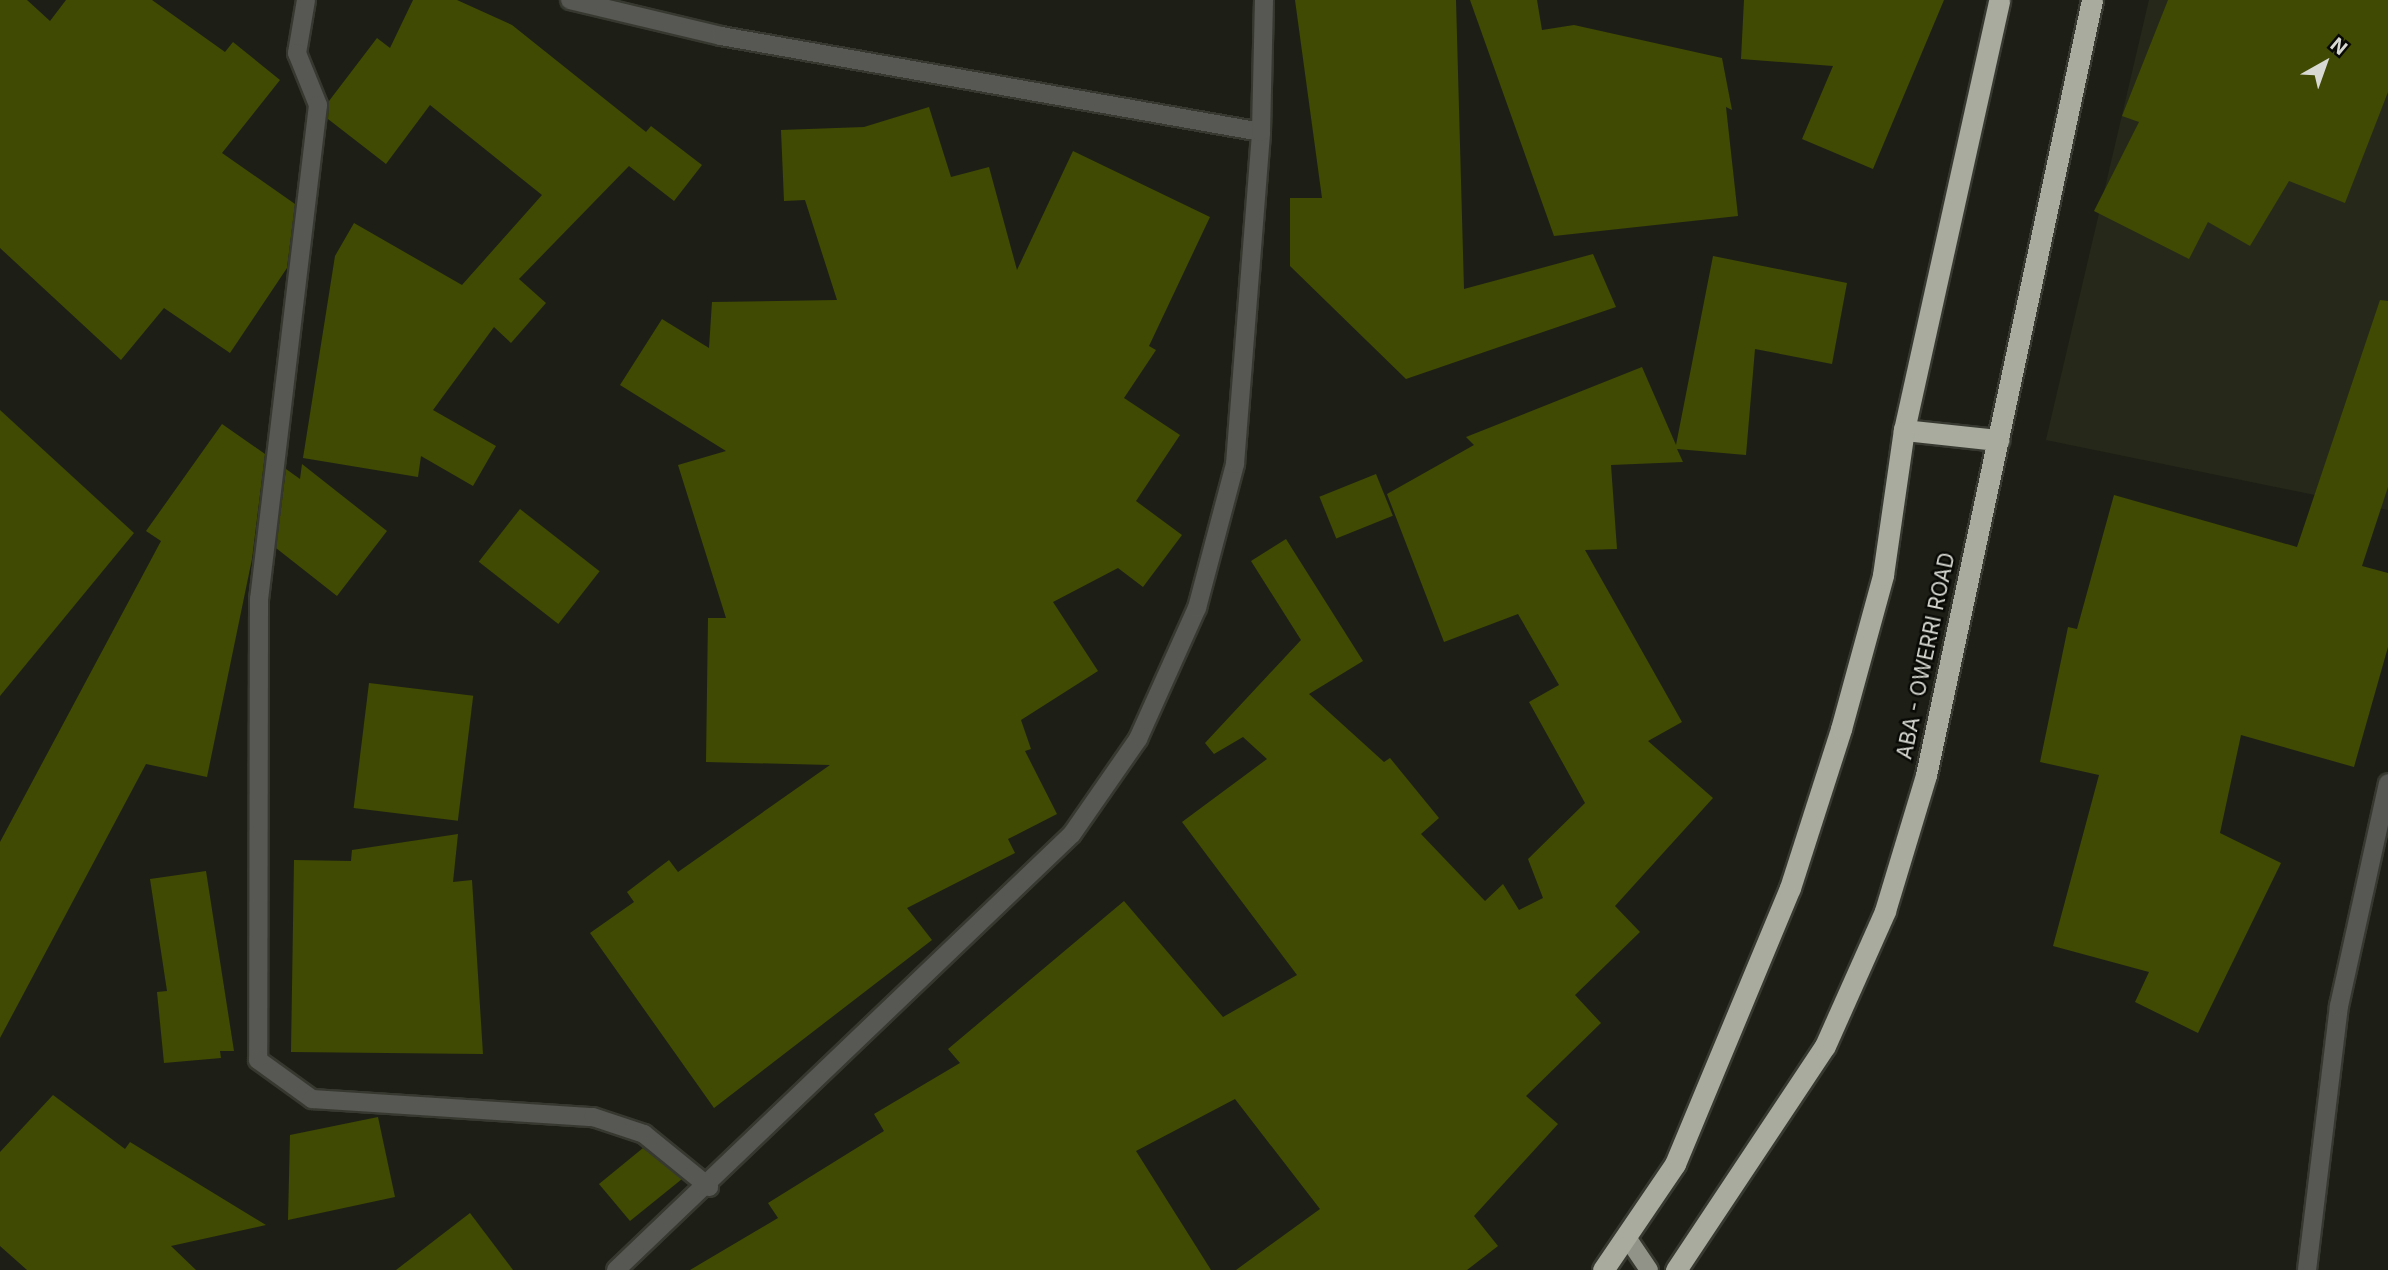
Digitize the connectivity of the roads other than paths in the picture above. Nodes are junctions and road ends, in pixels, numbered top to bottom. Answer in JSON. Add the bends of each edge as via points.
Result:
{"nodes":[{"id":1,"x":306,"y":0,"type":"edge"},
{"id":2,"x":570,"y":0,"type":"edge"},
{"id":3,"x":1264,"y":0,"type":"edge"},
{"id":4,"x":1999,"y":0,"type":"edge"},
{"id":5,"x":2092,"y":0,"type":"edge"},
{"id":6,"x":1261,"y":132,"type":"junction"},
{"id":7,"x":1905,"y":430,"type":"junction"},
{"id":8,"x":1998,"y":440,"type":"junction"},
{"id":9,"x":2388,"y":783,"type":"edge"},
{"id":10,"x":709,"y":1187,"type":"junction"},
{"id":11,"x":1626,"y":1236,"type":"junction"},
{"id":12,"x":616,"y":1270,"type":"edge"},
{"id":13,"x":1603,"y":1270,"type":"edge"},
{"id":14,"x":1649,"y":1270,"type":"edge"},
{"id":15,"x":1676,"y":1270,"type":"edge"},
{"id":16,"x":2307,"y":1270,"type":"edge"}],
"edges":[{"from":1,"to":10,"type":"street","via":[[297,53],[318,105],[259,599],[258,1060],[312,1099],[593,1117],[644,1134]]},
{"from":2,"to":6,"type":"street","via":[[721,36]]},
{"from":3,"to":6,"type":"street"},
{"from":4,"to":7,"type":"highway"},
{"from":5,"to":8,"type":"highway","name":"ABA - OWERRI ROAD"},
{"from":6,"to":10,"type":"street","via":[[1235,464],[1197,608],[1138,739],[1072,834]]},
{"from":7,"to":8,"type":"highway"},
{"from":7,"to":11,"type":"highway","via":[[1883,575],[1790,888],[1675,1164]]},
{"from":8,"to":15,"type":"highway","name":"ABA - OWERRI ROAD","via":[[1926,775],[1885,911],[1825,1046]]},
{"from":9,"to":16,"type":"street","via":[[2339,1006]]},
{"from":10,"to":12,"type":"street"},
{"from":11,"to":13,"type":"highway"},
{"from":11,"to":14,"type":"main road"}]}
